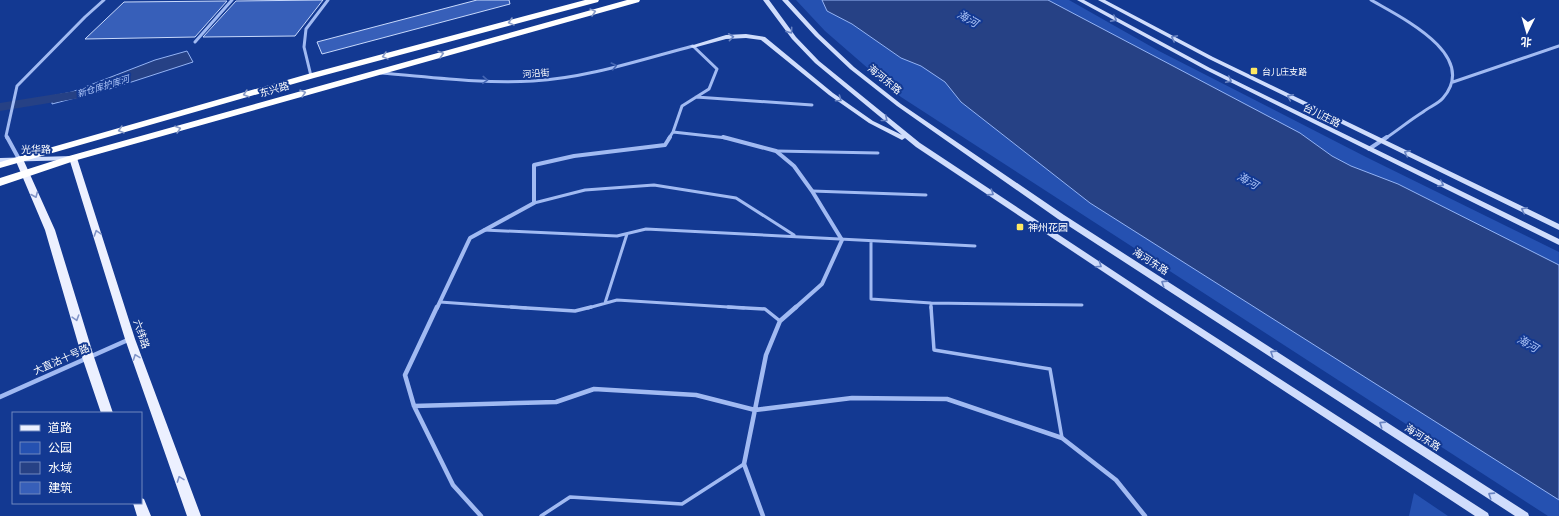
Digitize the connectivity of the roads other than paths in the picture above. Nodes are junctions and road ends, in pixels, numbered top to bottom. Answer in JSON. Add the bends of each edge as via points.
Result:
{"nodes":[{"id":1,"x":104,"y":0,"type":"edge"},
{"id":2,"x":232,"y":0,"type":"edge"},
{"id":3,"x":328,"y":0,"type":"edge"},
{"id":4,"x":595,"y":0,"type":"edge"},
{"id":5,"x":636,"y":0,"type":"edge"},
{"id":6,"x":766,"y":0,"type":"edge"},
{"id":7,"x":786,"y":0,"type":"edge"},
{"id":8,"x":1080,"y":0,"type":"edge"},
{"id":9,"x":1101,"y":0,"type":"edge"},
{"id":10,"x":1371,"y":0,"type":"edge"},
{"id":11,"x":195,"y":42,"type":"dead end"},
{"id":12,"x":693,"y":46,"type":"junction"},
{"id":13,"x":1559,"y":46,"type":"edge"},
{"id":14,"x":377,"y":73,"type":"junction"},
{"id":15,"x":311,"y":76,"type":"junction"},
{"id":16,"x":1453,"y":82,"type":"junction"},
{"id":17,"x":696,"y":97,"type":"junction"},
{"id":18,"x":812,"y":105,"type":"dead end"},
{"id":19,"x":673,"y":132,"type":"junction"},
{"id":20,"x":1381,"y":141,"type":"junction"},
{"id":21,"x":918,"y":146,"type":"junction"},
{"id":22,"x":1369,"y":149,"type":"junction"},
{"id":23,"x":776,"y":151,"type":"junction"},
{"id":24,"x":878,"y":154,"type":"dead end"},
{"id":25,"x":73,"y":158,"type":"junction"},
{"id":26,"x":19,"y":159,"type":"junction"},
{"id":27,"x":0,"y":160,"type":"edge"},
{"id":28,"x":0,"y":166,"type":"edge"},
{"id":29,"x":26,"y":174,"type":"junction"},
{"id":30,"x":0,"y":182,"type":"edge"},
{"id":31,"x":812,"y":191,"type":"junction"},
{"id":32,"x":926,"y":195,"type":"dead end"},
{"id":33,"x":534,"y":203,"type":"junction"},
{"id":34,"x":1559,"y":227,"type":"edge"},
{"id":35,"x":484,"y":230,"type":"junction"},
{"id":36,"x":627,"y":234,"type":"junction"},
{"id":37,"x":796,"y":236,"type":"junction"},
{"id":38,"x":842,"y":240,"type":"junction"},
{"id":39,"x":871,"y":241,"type":"junction"},
{"id":40,"x":1559,"y":242,"type":"edge"},
{"id":41,"x":975,"y":246,"type":"dead end"},
{"id":42,"x":440,"y":302,"type":"junction"},
{"id":43,"x":605,"y":303,"type":"junction"},
{"id":44,"x":931,"y":303,"type":"junction"},
{"id":45,"x":1082,"y":305,"type":"dead end"},
{"id":46,"x":780,"y":321,"type":"junction"},
{"id":47,"x":130,"y":339,"type":"junction"},
{"id":48,"x":88,"y":357,"type":"junction"},
{"id":49,"x":0,"y":396,"type":"edge"},
{"id":50,"x":414,"y":406,"type":"junction"},
{"id":51,"x":755,"y":410,"type":"junction"},
{"id":52,"x":107,"y":412,"type":"edge"},
{"id":53,"x":1062,"y":438,"type":"junction"},
{"id":54,"x":744,"y":464,"type":"junction"},
{"id":55,"x":139,"y":504,"type":"edge"},
{"id":56,"x":144,"y":516,"type":"edge"},
{"id":57,"x":194,"y":516,"type":"edge"},
{"id":58,"x":481,"y":516,"type":"edge"},
{"id":59,"x":541,"y":516,"type":"edge"},
{"id":60,"x":762,"y":516,"type":"edge"},
{"id":61,"x":1145,"y":516,"type":"edge"},
{"id":62,"x":1484,"y":516,"type":"edge"},
{"id":63,"x":1524,"y":516,"type":"edge"}],
"edges":[{"from":1,"to":26,"type":"street","via":[[16,86],[6,136]]},
{"from":2,"to":11,"type":"street"},
{"from":3,"to":15,"type":"street","via":[[306,29],[304,48]]},
{"from":4,"to":15,"type":"highway","name":"东兴路","one_way":true},
{"from":14,"to":5,"type":"highway","name":"东兴路","one_way":true},
{"from":6,"to":21,"type":"main road","one_way":true,"via":[[794,38],[817,62]]},
{"from":63,"to":7,"type":"main road","name":"海河东路","one_way":true,"via":[[1061,217],[899,105],[852,68],[822,40]]},
{"from":8,"to":22,"type":"main road","name":"台儿庄路","one_way":true,"via":[[1208,69]]},
{"from":20,"to":9,"type":"main road","name":"台儿庄路","one_way":true,"via":[[1211,58]]},
{"from":10,"to":16,"type":"street","via":[[1428,36],[1439,46],[1452,66]]},
{"from":14,"to":12,"type":"street","name":"河沿街","one_way":true,"via":[[532,81],[562,78]]},
{"from":12,"to":17,"type":"street","via":[[717,69],[709,89]]},
{"from":12,"to":21,"type":"main road","one_way":true,"via":[[726,37],[763,38],[831,94],[866,118]]},
{"from":13,"to":16,"type":"street"},
{"from":25,"to":14,"type":"highway","name":"东兴路","one_way":true},
{"from":15,"to":26,"type":"highway","name":"东兴路","one_way":true},
{"from":16,"to":20,"type":"street","via":[[1444,98]]},
{"from":17,"to":18,"type":"street"},
{"from":17,"to":19,"type":"street","via":[[682,106]]},
{"from":19,"to":23,"type":"street","via":[[722,137]]},
{"from":19,"to":33,"type":"street","via":[[665,146],[574,156],[534,165]]},
{"from":20,"to":22,"type":"street"},
{"from":34,"to":20,"type":"main road","name":"台儿庄路","one_way":true},
{"from":21,"to":62,"type":"main road","one_way":true},
{"from":22,"to":40,"type":"main road","name":"台儿庄路","one_way":true},
{"from":23,"to":24,"type":"lane"},
{"from":23,"to":31,"type":"street","via":[[794,166]]},
{"from":25,"to":26,"type":"main road","name":"光华路"},
{"from":25,"to":29,"type":"highway","name":"东兴路"},
{"from":47,"to":25,"type":"main road","name":"六纬路","one_way":true},
{"from":26,"to":27,"type":"main road","name":"光华路"},
{"from":26,"to":28,"type":"highway","name":"东兴路"},
{"from":26,"to":29,"type":"main road"},
{"from":29,"to":30,"type":"highway","name":"东兴路"},
{"from":29,"to":48,"type":"main road","one_way":true,"via":[[50,230]]},
{"from":31,"to":32,"type":"lane"},
{"from":31,"to":38,"type":"street"},
{"from":33,"to":35,"type":"street"},
{"from":33,"to":37,"type":"lane","via":[[585,190],[654,185],[736,198]]},
{"from":35,"to":36,"type":"lane","via":[[617,236]]},
{"from":35,"to":42,"type":"street","via":[[470,238]]},
{"from":36,"to":37,"type":"lane","via":[[646,229]]},
{"from":36,"to":43,"type":"lane"},
{"from":37,"to":38,"type":"lane"},
{"from":38,"to":39,"type":"lane"},
{"from":38,"to":46,"type":"street","via":[[822,284]]},
{"from":39,"to":41,"type":"lane"},
{"from":39,"to":44,"type":"lane","via":[[871,299]]},
{"from":42,"to":43,"type":"lane","via":[[575,311]]},
{"from":42,"to":50,"type":"street","via":[[405,375]]},
{"from":43,"to":46,"type":"lane","via":[[617,300],[765,309]]},
{"from":44,"to":45,"type":"lane"},
{"from":44,"to":53,"type":"lane","via":[[934,350],[1050,369]]},
{"from":46,"to":51,"type":"street","via":[[766,355]]},
{"from":47,"to":48,"type":"street","name":"大直沽十号路"},
{"from":57,"to":47,"type":"main road","name":"六纬路","one_way":true},
{"from":48,"to":49,"type":"street","name":"大直沽十号路"},
{"from":48,"to":52,"type":"main road"},
{"from":50,"to":51,"type":"street","via":[[556,402],[594,389],[696,395]]},
{"from":50,"to":58,"type":"street","via":[[454,485]]},
{"from":51,"to":53,"type":"street","via":[[852,398],[947,399]]},
{"from":51,"to":54,"type":"street"},
{"from":53,"to":61,"type":"street","via":[[1116,480]]},
{"from":54,"to":59,"type":"lane","via":[[682,504],[570,498]]},
{"from":54,"to":60,"type":"street"},
{"from":55,"to":56,"type":"main road"}]}
